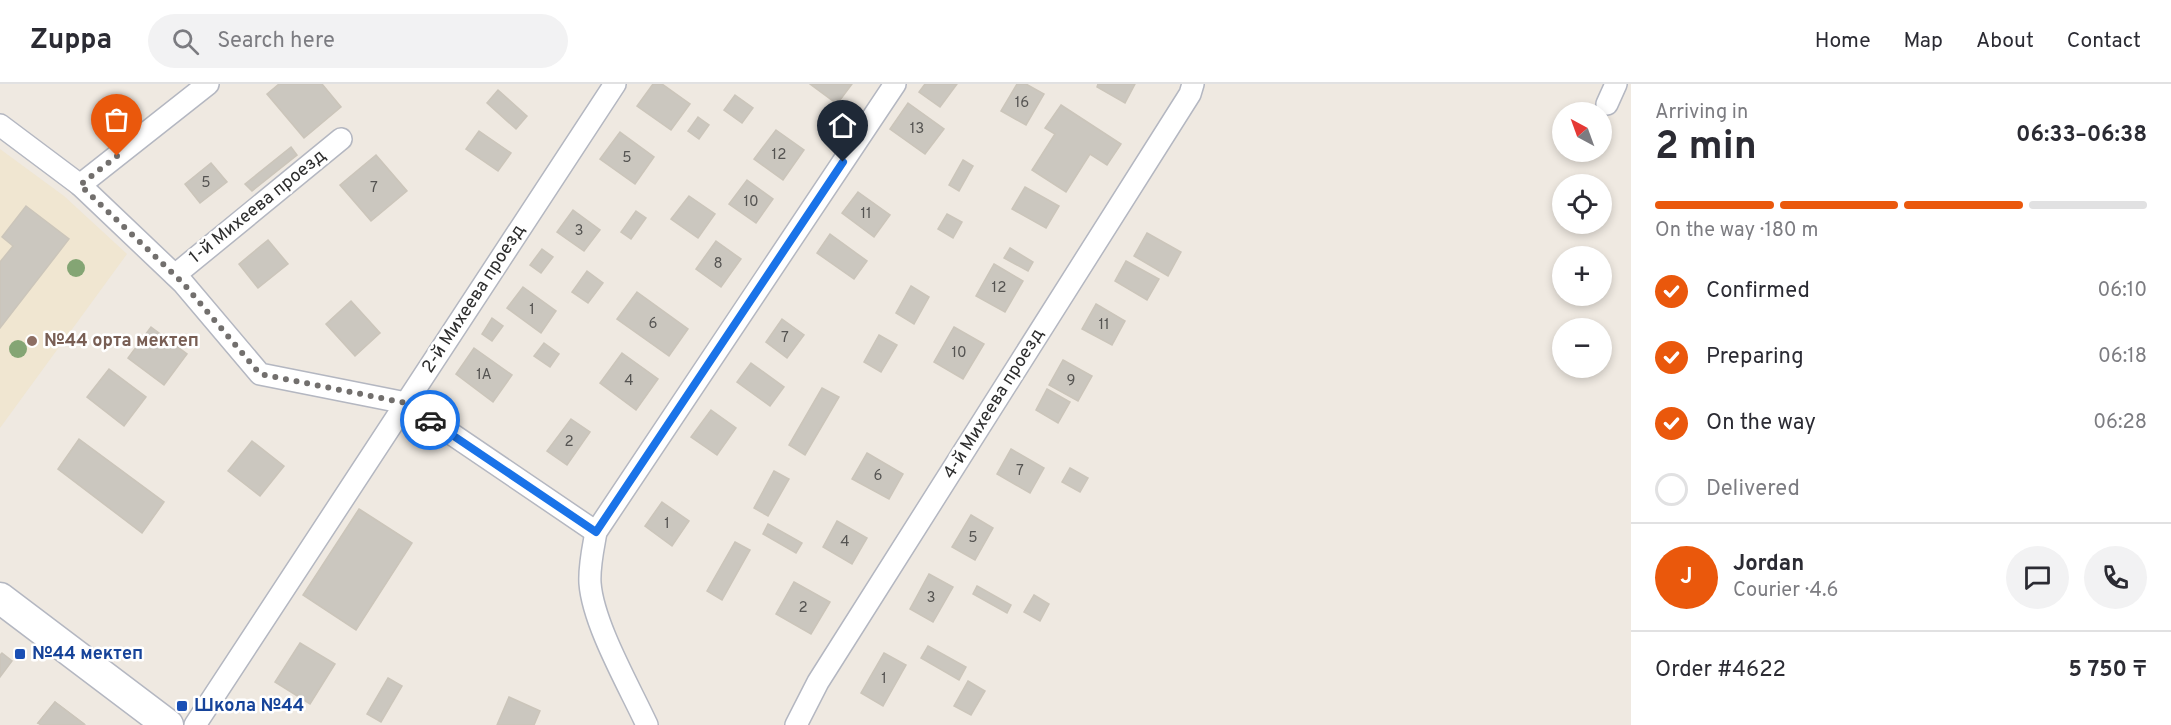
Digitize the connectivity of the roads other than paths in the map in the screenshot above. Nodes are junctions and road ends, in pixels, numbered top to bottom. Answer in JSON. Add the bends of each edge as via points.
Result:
{"nodes":[{"id":1,"x":208,"y":84,"type":"edge"},
{"id":2,"x":615,"y":84,"type":"edge"},
{"id":3,"x":895,"y":84,"type":"edge"},
{"id":4,"x":1193,"y":84,"type":"edge"},
{"id":5,"x":0,"y":126,"type":"edge"},
{"id":6,"x":341,"y":139,"type":"dead end"},
{"id":7,"x":80,"y":185,"type":"junction"},
{"id":8,"x":175,"y":275,"type":"junction"},
{"id":9,"x":406,"y":403,"type":"junction"},
{"id":10,"x":596,"y":532,"type":"junction"},
{"id":11,"x":0,"y":598,"type":"edge"},
{"id":12,"x":168,"y":725,"type":"edge"},
{"id":13,"x":195,"y":725,"type":"edge"},
{"id":14,"x":647,"y":725,"type":"edge"},
{"id":15,"x":796,"y":725,"type":"edge"}],
"edges":[{"from":1,"to":7,"type":"street"},
{"from":2,"to":9,"type":"street","name":"2-й Михеева проезд"},
{"from":3,"to":10,"type":"street"},
{"from":4,"to":15,"type":"street","name":"4-й Михеева проезд","via":[[818,682]]},
{"from":5,"to":7,"type":"street"},
{"from":6,"to":8,"type":"street","name":"1-й Михеева проезд"},
{"from":7,"to":8,"type":"street"},
{"from":8,"to":9,"type":"street","via":[[260,374]]},
{"from":9,"to":10,"type":"street"},
{"from":9,"to":13,"type":"street","name":"2-й Михеева проезд"},
{"from":10,"to":14,"type":"street","via":[[590,583],[595,608]]},
{"from":11,"to":12,"type":"main road"}]}
